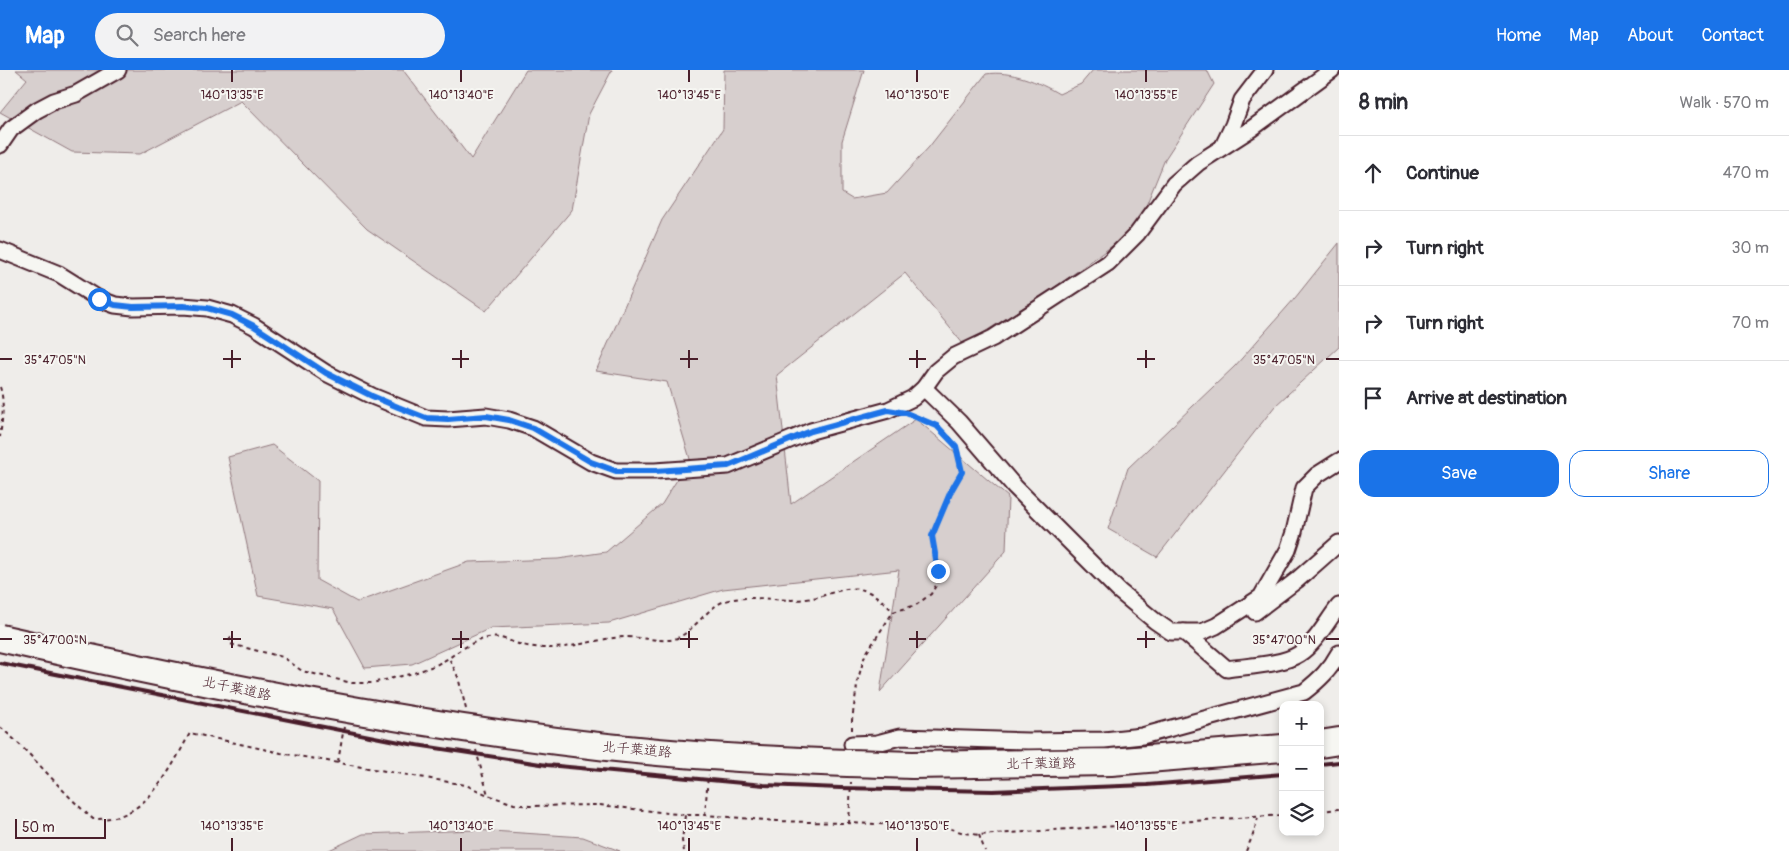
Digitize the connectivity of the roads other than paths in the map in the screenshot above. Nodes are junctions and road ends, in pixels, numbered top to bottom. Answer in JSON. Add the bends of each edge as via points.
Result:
{"nodes":[{"id":1,"x":118,"y":70,"type":"edge"},
{"id":2,"x":1265,"y":70,"type":"edge"},
{"id":3,"x":1332,"y":70,"type":"edge"},
{"id":4,"x":0,"y":145,"type":"edge"},
{"id":5,"x":1223,"y":146,"type":"junction"},
{"id":6,"x":0,"y":250,"type":"edge"},
{"id":7,"x":924,"y":388,"type":"junction"},
{"id":8,"x":1339,"y":461,"type":"edge"},
{"id":9,"x":1339,"y":543,"type":"edge"},
{"id":10,"x":1339,"y":606,"type":"edge"},
{"id":11,"x":1216,"y":626,"type":"junction"},
{"id":12,"x":1184,"y":632,"type":"junction"},
{"id":13,"x":0,"y":638,"type":"edge"},
{"id":14,"x":1339,"y":653,"type":"edge"},
{"id":15,"x":1339,"y":742,"type":"edge"},
{"id":16,"x":852,"y":744,"type":"road end"},
{"id":17,"x":1324,"y":744,"type":"edge"},
{"id":18,"x":1279,"y":748,"type":"edge"}],
"edges":[{"from":1,"to":4,"type":"street","via":[[76,94],[37,110],[11,129]]},
{"from":2,"to":5,"type":"street","via":[[1242,100]]},
{"from":3,"to":5,"type":"street"},
{"from":5,"to":7,"type":"street","via":[[1174,184],[1137,234],[1108,263],[992,338],[953,357],[936,371]]},
{"from":6,"to":7,"type":"street","via":[[59,274],[115,305],[207,308],[232,315],[326,373],[381,400],[426,418],[486,416],[509,420],[533,428],[591,462],[616,471],[728,466],[811,431],[888,410],[913,398]]},
{"from":7,"to":12,"type":"street","via":[[959,422],[1015,487],[1119,591],[1171,632]]},
{"from":8,"to":11,"type":"street","via":[[1304,488],[1288,550],[1261,597]]},
{"from":9,"to":11,"type":"street","via":[[1236,626]]},
{"from":10,"to":12,"type":"street","via":[[1309,646],[1287,660],[1277,662],[1227,669]]},
{"from":11,"to":12,"type":"street","via":[[1202,632]]},
{"from":13,"to":18,"type":"highway","name":"北千葉道路","bridge":true,"via":[[284,698],[405,719],[608,747],[808,762],[912,765],[1111,762]]},
{"from":14,"to":16,"type":"street","via":[[1322,678],[1304,692],[1142,736],[1028,741],[900,737],[877,743]]},
{"from":15,"to":17,"type":"highway"}]}
